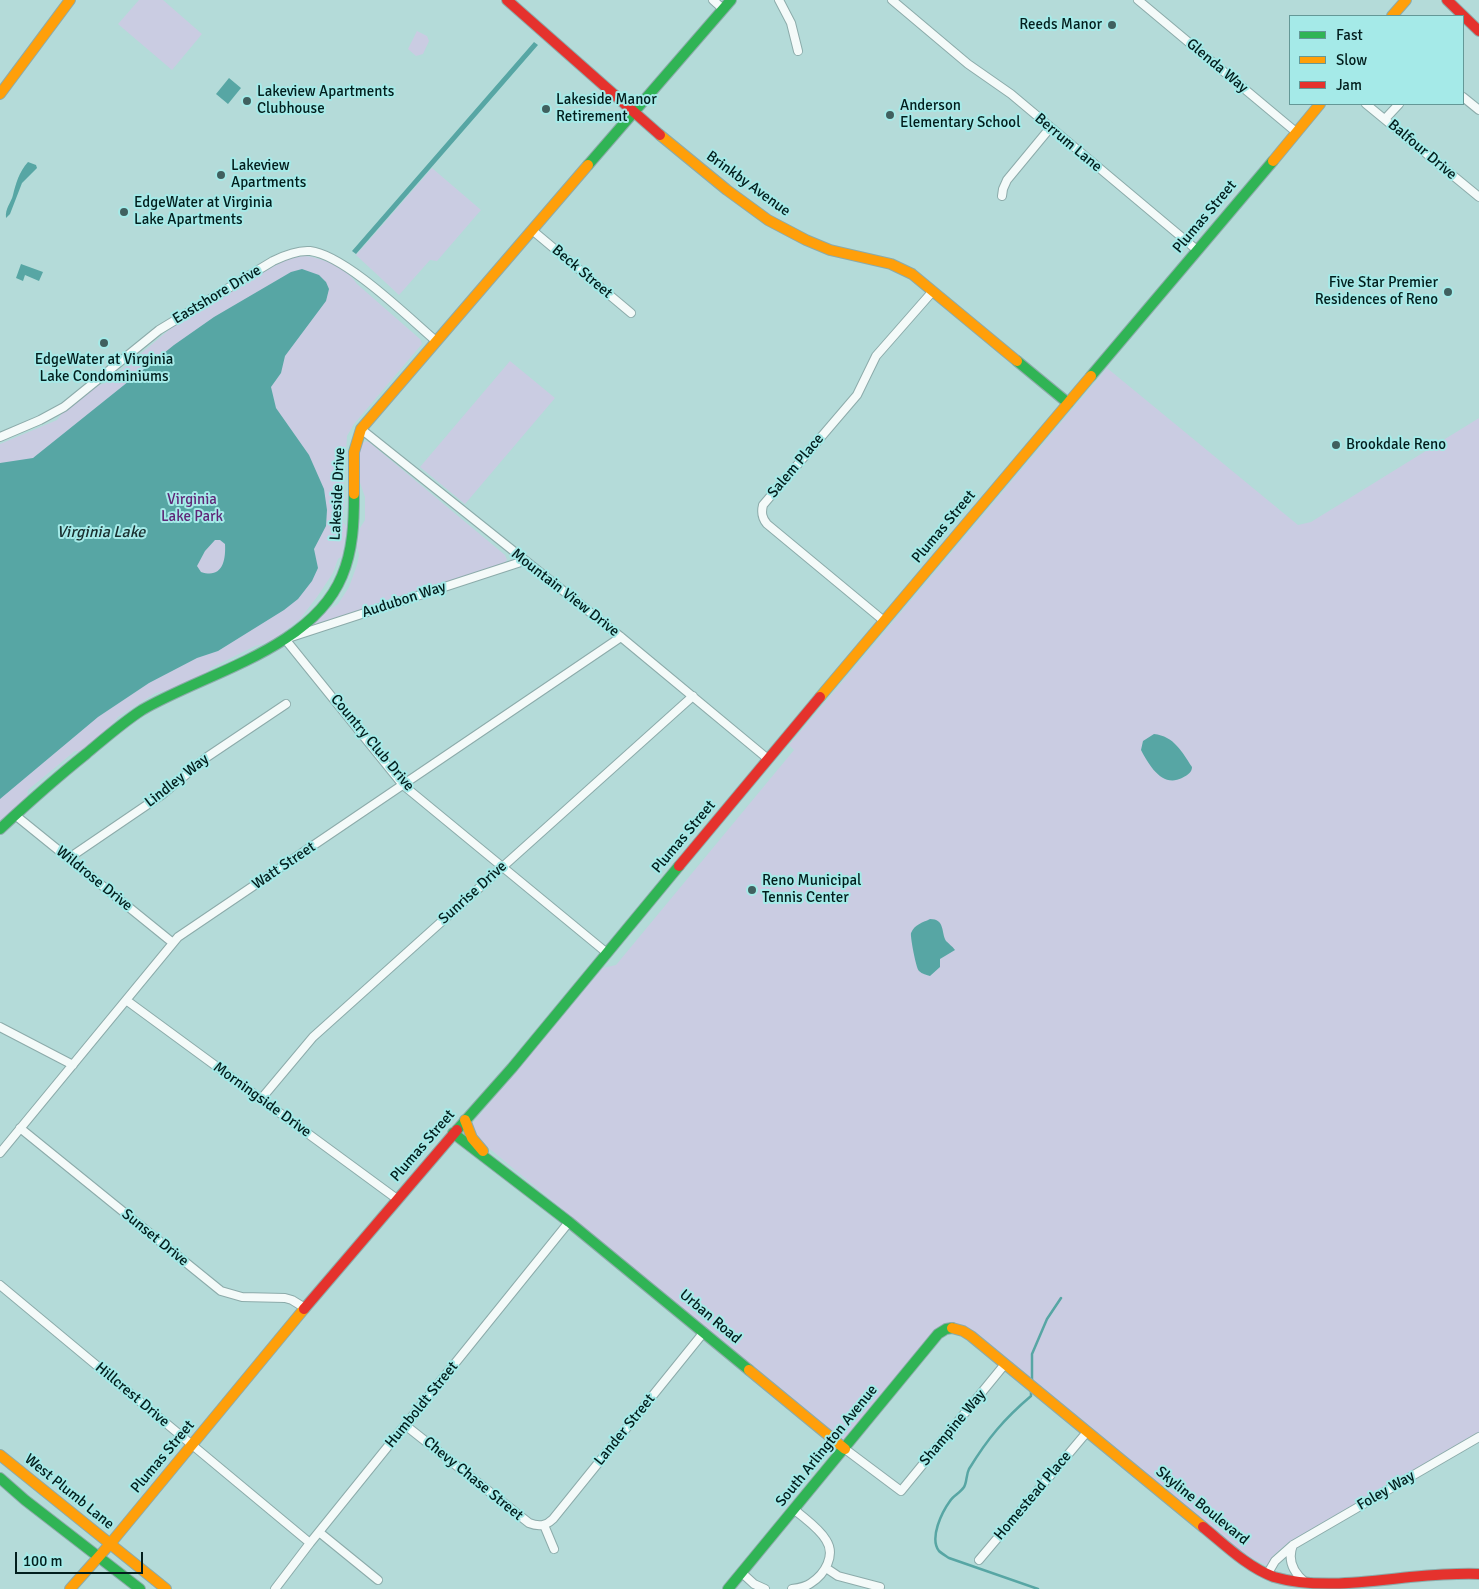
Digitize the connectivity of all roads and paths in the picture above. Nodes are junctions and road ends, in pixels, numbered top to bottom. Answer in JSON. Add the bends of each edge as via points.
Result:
{"nodes":[{"id":1,"x":70,"y":0,"type":"edge"},
{"id":2,"x":507,"y":0,"type":"edge"},
{"id":3,"x":713,"y":0,"type":"edge"},
{"id":4,"x":731,"y":0,"type":"edge"},
{"id":5,"x":779,"y":0,"type":"edge"},
{"id":6,"x":892,"y":0,"type":"edge"},
{"id":7,"x":1138,"y":0,"type":"edge"},
{"id":8,"x":1406,"y":0,"type":"edge"},
{"id":9,"x":1447,"y":0,"type":"edge"},
{"id":10,"x":723,"y":9,"type":"junction"},
{"id":11,"x":1393,"y":15,"type":"edge"},
{"id":12,"x":1462,"y":15,"type":"edge"},
{"id":13,"x":1464,"y":16,"type":"edge"},
{"id":14,"x":1479,"y":31,"type":"edge"},
{"id":15,"x":798,"y":51,"type":"dead end"},
{"id":16,"x":0,"y":94,"type":"edge"},
{"id":17,"x":1464,"y":97,"type":"edge"},
{"id":18,"x":1319,"y":105,"type":"edge"},
{"id":19,"x":1367,"y":105,"type":"edge"},
{"id":20,"x":1399,"y":105,"type":"edge"},
{"id":21,"x":1479,"y":110,"type":"edge"},
{"id":22,"x":633,"y":112,"type":"junction"},
{"id":23,"x":1385,"y":119,"type":"junction"},
{"id":24,"x":1050,"y":128,"type":"junction"},
{"id":25,"x":1296,"y":132,"type":"junction"},
{"id":26,"x":1002,"y":196,"type":"dead end"},
{"id":27,"x":1479,"y":197,"type":"edge"},
{"id":28,"x":532,"y":230,"type":"junction"},
{"id":29,"x":1197,"y":250,"type":"junction"},
{"id":30,"x":933,"y":291,"type":"junction"},
{"id":31,"x":632,"y":313,"type":"dead end"},
{"id":32,"x":436,"y":341,"type":"junction"},
{"id":33,"x":1068,"y":403,"type":"junction"},
{"id":34,"x":361,"y":429,"type":"junction"},
{"id":35,"x":0,"y":437,"type":"edge"},
{"id":36,"x":524,"y":561,"type":"junction"},
{"id":37,"x":884,"y":621,"type":"junction"},
{"id":38,"x":621,"y":637,"type":"junction"},
{"id":39,"x":285,"y":639,"type":"junction"},
{"id":40,"x":693,"y":696,"type":"junction"},
{"id":41,"x":286,"y":704,"type":"dead end"},
{"id":42,"x":768,"y":759,"type":"junction"},
{"id":43,"x":403,"y":785,"type":"junction"},
{"id":44,"x":15,"y":815,"type":"junction"},
{"id":45,"x":0,"y":829,"type":"edge"},
{"id":46,"x":69,"y":858,"type":"junction"},
{"id":47,"x":503,"y":866,"type":"junction"},
{"id":48,"x":173,"y":943,"type":"junction"},
{"id":49,"x":607,"y":953,"type":"junction"},
{"id":50,"x":126,"y":1000,"type":"junction"},
{"id":51,"x":0,"y":1027,"type":"edge"},
{"id":52,"x":73,"y":1065,"type":"junction"},
{"id":53,"x":261,"y":1099,"type":"junction"},
{"id":54,"x":465,"y":1120,"type":"junction"},
{"id":55,"x":20,"y":1128,"type":"junction"},
{"id":56,"x":453,"y":1133,"type":"junction"},
{"id":57,"x":0,"y":1153,"type":"edge"},
{"id":58,"x":500,"y":1167,"type":"junction"},
{"id":59,"x":397,"y":1199,"type":"junction"},
{"id":60,"x":569,"y":1222,"type":"junction"},
{"id":61,"x":0,"y":1285,"type":"edge"},
{"id":62,"x":305,"y":1308,"type":"junction"},
{"id":63,"x":952,"y":1327,"type":"joint"},
{"id":64,"x":704,"y":1332,"type":"junction"},
{"id":65,"x":1006,"y":1364,"type":"junction"},
{"id":66,"x":405,"y":1425,"type":"junction"},
{"id":67,"x":1087,"y":1432,"type":"junction"},
{"id":68,"x":1479,"y":1437,"type":"edge"},
{"id":69,"x":192,"y":1446,"type":"junction"},
{"id":70,"x":844,"y":1449,"type":"junction"},
{"id":71,"x":0,"y":1454,"type":"edge"},
{"id":72,"x":0,"y":1478,"type":"edge"},
{"id":73,"x":901,"y":1491,"type":"joint"},
{"id":74,"x":794,"y":1510,"type":"junction"},
{"id":75,"x":544,"y":1525,"type":"junction"},
{"id":76,"x":319,"y":1532,"type":"junction"},
{"id":77,"x":310,"y":1543,"type":"junction"},
{"id":78,"x":110,"y":1544,"type":"junction"},
{"id":79,"x":1293,"y":1545,"type":"junction"},
{"id":80,"x":554,"y":1549,"type":"dead end"},
{"id":81,"x":98,"y":1556,"type":"junction"},
{"id":82,"x":979,"y":1560,"type":"dead end"},
{"id":83,"x":826,"y":1568,"type":"junction"},
{"id":84,"x":742,"y":1573,"type":"junction"},
{"id":85,"x":1268,"y":1574,"type":"junction"},
{"id":86,"x":1479,"y":1574,"type":"edge"},
{"id":87,"x":378,"y":1580,"type":"dead end"},
{"id":88,"x":1311,"y":1586,"type":"junction"},
{"id":89,"x":880,"y":1587,"type":"dead end"},
{"id":90,"x":70,"y":1589,"type":"edge"},
{"id":91,"x":140,"y":1589,"type":"edge"},
{"id":92,"x":166,"y":1589,"type":"edge"},
{"id":93,"x":275,"y":1589,"type":"edge"},
{"id":94,"x":728,"y":1589,"type":"edge"},
{"id":95,"x":765,"y":1589,"type":"edge"},
{"id":96,"x":792,"y":1589,"type":"edge"}],
"edges":[{"from":1,"to":16,"type":"street"},
{"from":2,"to":22,"type":"street","name":"Brinkby Avenue"},
{"from":3,"to":10,"type":"street"},
{"from":4,"to":10,"type":"street","name":"Lakeside Drive"},
{"from":5,"to":15,"type":"street","via":[[792,23]]},
{"from":6,"to":24,"type":"street","name":"Berrum Lane"},
{"from":7,"to":25,"type":"street","name":"Glenda Way"},
{"from":8,"to":11,"type":"street"},
{"from":9,"to":12,"type":"street"},
{"from":10,"to":22,"type":"street","name":"Lakeside Drive"},
{"from":13,"to":14,"type":"street"},
{"from":17,"to":21,"type":"street"},
{"from":18,"to":25,"type":"street","name":"Plumas Street"},
{"from":19,"to":23,"type":"street","name":"Balfour Drive"},
{"from":20,"to":23,"type":"street"},
{"from":22,"to":28,"type":"street","name":"Lakeside Drive"},
{"from":22,"to":30,"type":"street","name":"Brinkby Avenue","via":[[768,220],[830,250],[902,268]]},
{"from":23,"to":27,"type":"street","name":"Balfour Drive"},
{"from":24,"to":26,"type":"street","via":[[1007,180]]},
{"from":24,"to":29,"type":"street","name":"Berrum Lane"},
{"from":25,"to":29,"type":"street","name":"Plumas Street"},
{"from":28,"to":31,"type":"street","name":"Beck Street"},
{"from":28,"to":32,"type":"street","name":"Lakeside Drive"},
{"from":29,"to":33,"type":"street","name":"Plumas Street"},
{"from":30,"to":33,"type":"street","name":"Brinkby Avenue"},
{"from":30,"to":37,"type":"street","name":"Salem Place","via":[[878,354],[857,395],[762,510],[768,524]]},
{"from":32,"to":34,"type":"street","name":"Lakeside Drive"},
{"from":32,"to":35,"type":"street","name":"Eastshore Drive","via":[[340,262],[315,252],[292,253],[164,326],[64,408]]},
{"from":33,"to":37,"type":"street","name":"Plumas Street"},
{"from":34,"to":36,"type":"street","name":"Mountain View Drive"},
{"from":34,"to":39,"type":"street","name":"Lakeside Drive","via":[[353,455],[354,520],[346,565],[327,600]]},
{"from":36,"to":38,"type":"street","name":"Mountain View Drive"},
{"from":36,"to":39,"type":"street","name":"Audubon Way"},
{"from":37,"to":42,"type":"street","name":"Plumas Street"},
{"from":38,"to":40,"type":"street","name":"Mountain View Drive"},
{"from":38,"to":43,"type":"street","name":"Watt Street"},
{"from":39,"to":43,"type":"street","name":"Country Club Drive"},
{"from":39,"to":44,"type":"street","name":"Lakeside Drive","via":[[142,711]]},
{"from":40,"to":42,"type":"street","name":"Mountain View Drive"},
{"from":40,"to":47,"type":"street","name":"Sunrise Drive"},
{"from":41,"to":46,"type":"street","name":"Lindley Way"},
{"from":42,"to":49,"type":"street","name":"Plumas Street"},
{"from":43,"to":47,"type":"street","name":"Country Club Drive"},
{"from":43,"to":48,"type":"street","name":"Watt Street"},
{"from":44,"to":45,"type":"street","name":"Lakeside Drive"},
{"from":44,"to":46,"type":"street","name":"Wildrose Drive"},
{"from":46,"to":48,"type":"street","name":"Wildrose Drive"},
{"from":47,"to":49,"type":"street","name":"Country Club Drive"},
{"from":47,"to":53,"type":"street","name":"Sunrise Drive","via":[[313,1037]]},
{"from":48,"to":50,"type":"street","name":"Watt Street"},
{"from":49,"to":54,"type":"street","name":"Plumas Street"},
{"from":50,"to":52,"type":"street","name":"Watt Street"},
{"from":50,"to":53,"type":"street","name":"Morningside Drive"},
{"from":51,"to":52,"type":"street"},
{"from":52,"to":55,"type":"street","name":"Watt Street"},
{"from":53,"to":59,"type":"street","name":"Morningside Drive"},
{"from":54,"to":56,"type":"street","name":"Plumas Street"},
{"from":54,"to":58,"type":"street","name":"Urban Road","via":[[475,1142]]},
{"from":55,"to":57,"type":"street","name":"Watt Street"},
{"from":55,"to":62,"type":"street","name":"Sunset Drive","via":[[221,1291],[242,1298],[285,1298]]},
{"from":56,"to":58,"type":"street","name":"Urban Road"},
{"from":56,"to":59,"type":"street","name":"Plumas Street"},
{"from":58,"to":60,"type":"street","name":"Urban Road"},
{"from":59,"to":62,"type":"street","name":"Plumas Street"},
{"from":60,"to":64,"type":"street","name":"Urban Road"},
{"from":60,"to":66,"type":"street","name":"Humboldt Street"},
{"from":61,"to":69,"type":"street","name":"Hillcrest Drive"},
{"from":62,"to":69,"type":"street","name":"Plumas Street"},
{"from":63,"to":65,"type":"street","name":"Skyline Boulevard","via":[[965,1332]]},
{"from":63,"to":70,"type":"street","name":"South Arlington Avenue","via":[[938,1334]]},
{"from":64,"to":70,"type":"street","name":"Urban Road"},
{"from":64,"to":75,"type":"street","name":"Lander Street","via":[[553,1519]]},
{"from":65,"to":67,"type":"street","name":"Skyline Boulevard"},
{"from":65,"to":73,"type":"street","name":"Shampine Way"},
{"from":66,"to":75,"type":"street","name":"Chevy Chase Street","via":[[529,1524]]},
{"from":66,"to":76,"type":"street","name":"Humboldt Street"},
{"from":67,"to":82,"type":"street","name":"Homestead Place"},
{"from":67,"to":85,"type":"street","name":"Skyline Boulevard","via":[[1236,1554]]},
{"from":68,"to":79,"type":"street","name":"Foley Way"},
{"from":69,"to":77,"type":"street","name":"Hillcrest Drive"},
{"from":69,"to":78,"type":"street","name":"Plumas Street"},
{"from":70,"to":73,"type":"street","name":"Urban Road"},
{"from":70,"to":74,"type":"street","name":"South Arlington Avenue"},
{"from":71,"to":78,"type":"street","name":"West Plumb Lane"},
{"from":72,"to":81,"type":"street"},
{"from":74,"to":83,"type":"street","via":[[826,1540],[830,1553]]},
{"from":74,"to":84,"type":"street","name":"South Arlington Avenue"},
{"from":75,"to":80,"type":"street"},
{"from":76,"to":77,"type":"street","name":"Humboldt Street"},
{"from":76,"to":87,"type":"street"},
{"from":77,"to":93,"type":"street","name":"Humboldt Street"},
{"from":78,"to":81,"type":"street","name":"Plumas Street"},
{"from":78,"to":92,"type":"street","name":"West Plumb Lane"},
{"from":79,"to":85,"type":"street","name":"Foley Way","via":[[1275,1561]]},
{"from":79,"to":88,"type":"street","via":[[1290,1561],[1301,1578]]},
{"from":81,"to":90,"type":"street","name":"Plumas Street"},
{"from":81,"to":91,"type":"street"},
{"from":83,"to":89,"type":"street","via":[[838,1576]]},
{"from":83,"to":96,"type":"street","via":[[812,1583]]},
{"from":84,"to":94,"type":"street","name":"South Arlington Avenue"},
{"from":84,"to":95,"type":"street"},
{"from":85,"to":88,"type":"street","name":"Skyline Boulevard"},
{"from":86,"to":88,"type":"street","name":"Skyline Boulevard","via":[[1434,1575],[1331,1588]]}]}
